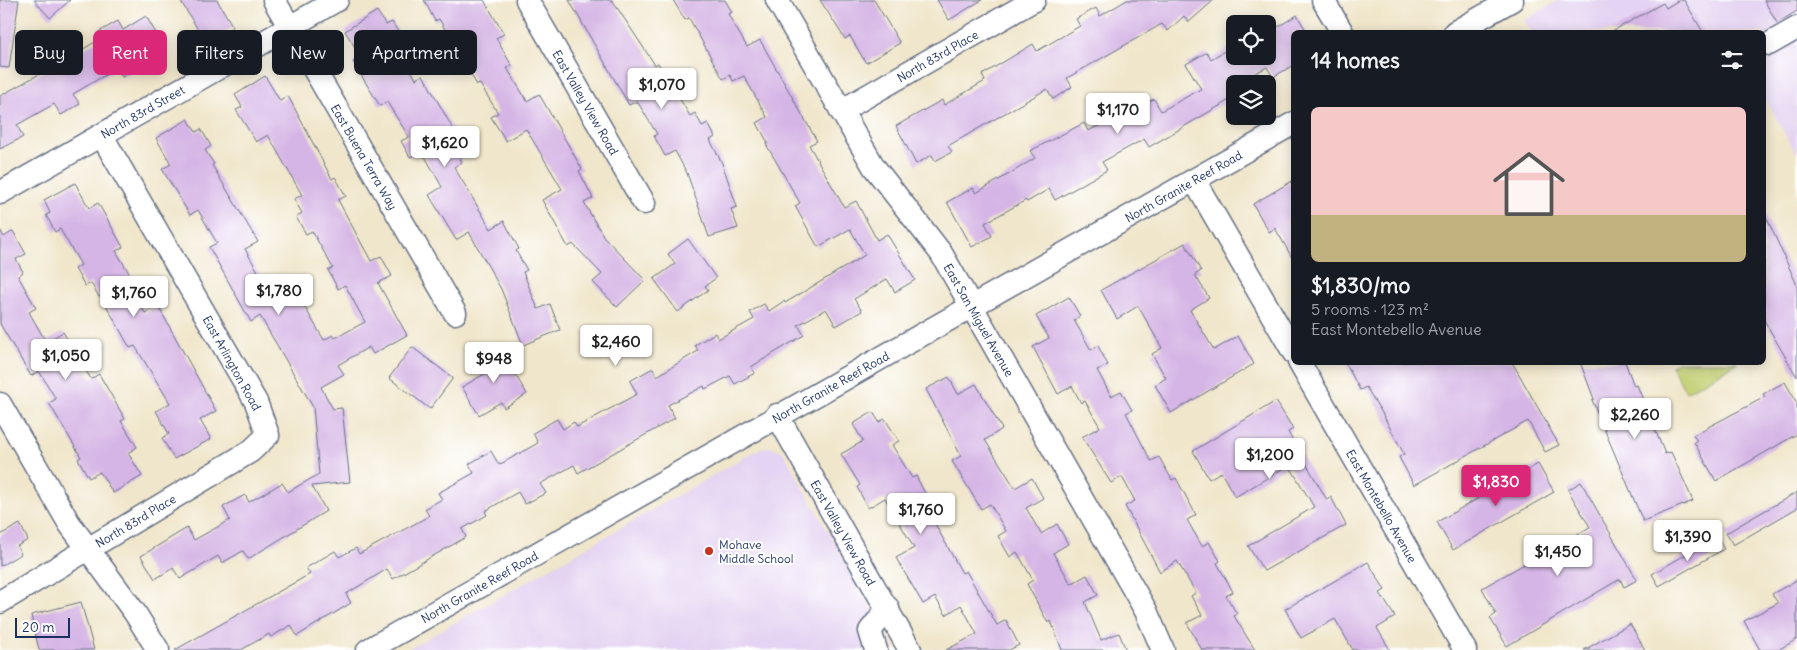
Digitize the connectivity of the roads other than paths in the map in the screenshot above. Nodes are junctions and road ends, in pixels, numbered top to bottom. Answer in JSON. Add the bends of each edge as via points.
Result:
{"nodes":[{"id":1,"x":274,"y":0,"type":"edge"},
{"id":2,"x":337,"y":0,"type":"edge"},
{"id":3,"x":527,"y":0,"type":"edge"},
{"id":4,"x":778,"y":0,"type":"edge"},
{"id":5,"x":1324,"y":0,"type":"edge"},
{"id":6,"x":1512,"y":0,"type":"edge"},
{"id":7,"x":1031,"y":1,"type":"edge"},
{"id":8,"x":290,"y":27,"type":"junction"},
{"id":9,"x":1797,"y":28,"type":"edge"},
{"id":10,"x":1341,"y":30,"type":"edge"},
{"id":11,"x":1459,"y":30,"type":"edge"},
{"id":12,"x":1769,"y":44,"type":"dead end"},
{"id":13,"x":841,"y":111,"type":"junction"},
{"id":14,"x":1291,"y":125,"type":"edge"},
{"id":15,"x":102,"y":136,"type":"junction"},
{"id":16,"x":1194,"y":180,"type":"junction"},
{"id":17,"x":0,"y":193,"type":"edge"},
{"id":18,"x":644,"y":203,"type":"dead end"},
{"id":19,"x":971,"y":305,"type":"junction"},
{"id":20,"x":455,"y":313,"type":"dead end"},
{"id":21,"x":1291,"y":348,"type":"edge"},
{"id":22,"x":1301,"y":365,"type":"edge"},
{"id":23,"x":0,"y":404,"type":"edge"},
{"id":24,"x":777,"y":415,"type":"junction"},
{"id":25,"x":268,"y":435,"type":"joint"},
{"id":26,"x":88,"y":549,"type":"junction"},
{"id":27,"x":0,"y":602,"type":"edge"},
{"id":28,"x":888,"y":608,"type":"junction"},
{"id":29,"x":158,"y":650,"type":"edge"},
{"id":30,"x":368,"y":650,"type":"edge"},
{"id":31,"x":876,"y":650,"type":"edge"},
{"id":32,"x":910,"y":650,"type":"edge"},
{"id":33,"x":1163,"y":650,"type":"edge"},
{"id":34,"x":1465,"y":650,"type":"edge"}],
"edges":[{"from":1,"to":8,"type":"street","name":"East Buena Terra Way"},
{"from":2,"to":8,"type":"street","name":"North 83rd Street"},
{"from":3,"to":18,"type":"street","name":"East Valley View Road"},
{"from":4,"to":13,"type":"street","name":"East San Miguel Avenue"},
{"from":5,"to":10,"type":"street"},
{"from":6,"to":11,"type":"street"},
{"from":7,"to":13,"type":"street","name":"North 83rd Place"},
{"from":8,"to":15,"type":"street","name":"North 83rd Street"},
{"from":8,"to":20,"type":"street","name":"East Buena Terra Way"},
{"from":9,"to":12,"type":"street"},
{"from":13,"to":19,"type":"street","name":"East San Miguel Avenue","via":[[874,167],[941,253]]},
{"from":14,"to":16,"type":"street","name":"North Granite Reef Road"},
{"from":15,"to":17,"type":"street","name":"North 83rd Street"},
{"from":15,"to":25,"type":"street","name":"East Arlington Road","via":[[256,402]]},
{"from":16,"to":19,"type":"street","name":"North Granite Reef Road"},
{"from":16,"to":21,"type":"street"},
{"from":19,"to":24,"type":"street","name":"North Granite Reef Road"},
{"from":19,"to":33,"type":"street","name":"East San Miguel Avenue","via":[[1146,611]]},
{"from":22,"to":34,"type":"street","name":"East Montebello Avenue"},
{"from":23,"to":26,"type":"street","via":[[69,523]]},
{"from":24,"to":28,"type":"street","name":"East Valley View Road"},
{"from":24,"to":30,"type":"street","name":"North Granite Reef Road"},
{"from":25,"to":26,"type":"street","name":"North 83rd Place","via":[[251,451]]},
{"from":26,"to":27,"type":"street","name":"North 83rd Place"},
{"from":26,"to":29,"type":"street"},
{"from":28,"to":31,"type":"street","via":[[870,631]]},
{"from":28,"to":32,"type":"street","name":"East Valley View Road"}]}
